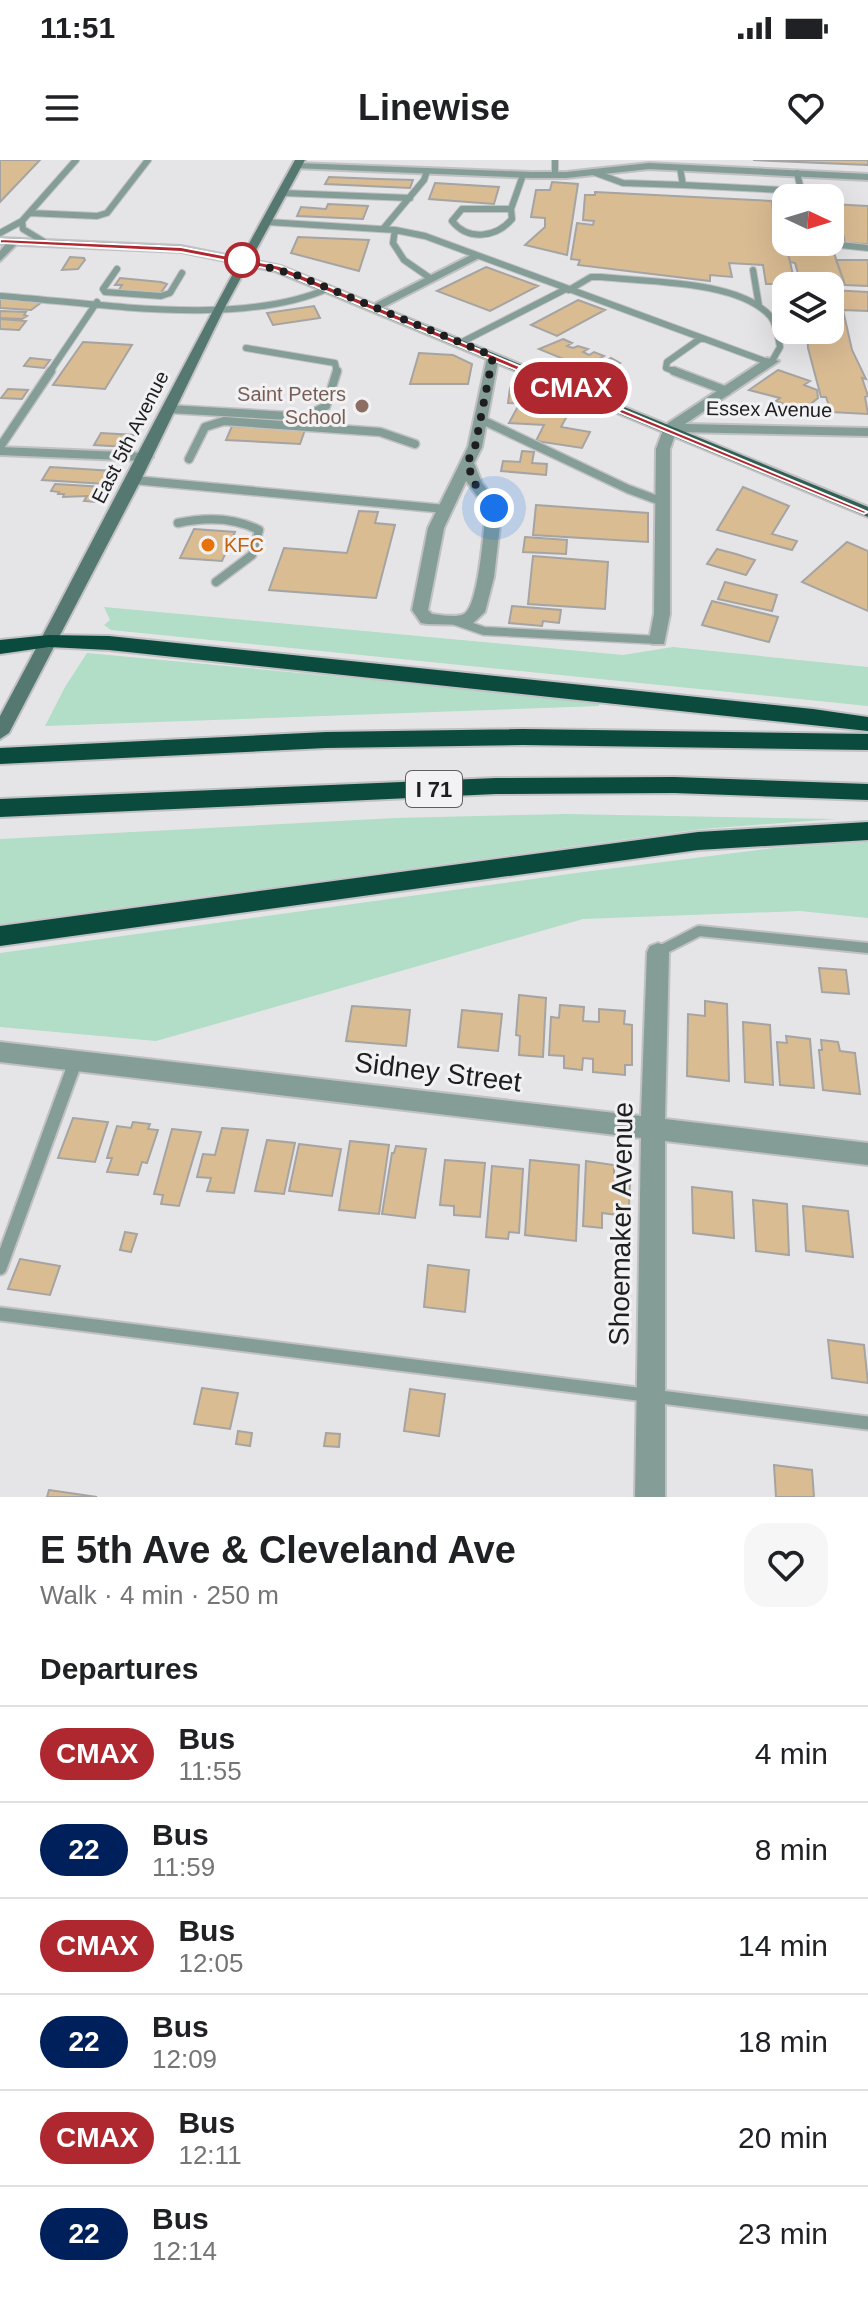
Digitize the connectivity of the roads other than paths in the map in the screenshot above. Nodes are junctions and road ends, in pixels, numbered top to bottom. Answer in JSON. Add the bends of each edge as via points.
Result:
{"nodes":[{"id":1,"x":76,"y":160,"type":"edge"},
{"id":2,"x":148,"y":160,"type":"edge"},
{"id":3,"x":555,"y":160,"type":"edge"},
{"id":4,"x":299,"y":163,"type":"edge"},
{"id":5,"x":649,"y":163,"type":"edge"},
{"id":6,"x":680,"y":168,"type":"junction"},
{"id":7,"x":427,"y":171,"type":"junction"},
{"id":8,"x":741,"y":171,"type":"junction"},
{"id":9,"x":593,"y":172,"type":"junction"},
{"id":10,"x":797,"y":173,"type":"junction"},
{"id":11,"x":523,"y":175,"type":"junction"},
{"id":12,"x":555,"y":175,"type":"junction"},
{"id":13,"x":868,"y":177,"type":"edge"},
{"id":14,"x":800,"y":184,"type":"edge"},
{"id":15,"x":683,"y":185,"type":"junction"},
{"id":16,"x":741,"y":188,"type":"junction"},
{"id":17,"x":772,"y":191,"type":"edge"},
{"id":18,"x":283,"y":193,"type":"junction"},
{"id":19,"x":410,"y":198,"type":"junction"},
{"id":20,"x":511,"y":209,"type":"junction"},
{"id":21,"x":29,"y":213,"type":"junction"},
{"id":22,"x":22,"y":221,"type":"junction"},
{"id":23,"x":267,"y":222,"type":"junction"},
{"id":24,"x":383,"y":229,"type":"junction"},
{"id":25,"x":395,"y":230,"type":"junction"},
{"id":26,"x":0,"y":233,"type":"edge"},
{"id":27,"x":7,"y":242,"type":"edge"},
{"id":28,"x":46,"y":243,"type":"junction"},
{"id":29,"x":844,"y":245,"type":"edge"},
{"id":30,"x":868,"y":248,"type":"edge"},
{"id":31,"x":475,"y":257,"type":"junction"},
{"id":32,"x":0,"y":258,"type":"edge"},
{"id":33,"x":247,"y":261,"type":"junction"},
{"id":34,"x":117,"y":269,"type":"dead end"},
{"id":35,"x":753,"y":270,"type":"dead end"},
{"id":36,"x":182,"y":273,"type":"dead end"},
{"id":37,"x":430,"y":278,"type":"junction"},
{"id":38,"x":329,"y":288,"type":"junction"},
{"id":39,"x":567,"y":290,"type":"junction"},
{"id":40,"x":0,"y":296,"type":"edge"},
{"id":41,"x":97,"y":302,"type":"junction"},
{"id":42,"x":759,"y":306,"type":"junction"},
{"id":43,"x":372,"y":308,"type":"junction"},
{"id":44,"x":218,"y":309,"type":"junction"},
{"id":45,"x":701,"y":338,"type":"junction"},
{"id":46,"x":460,"y":343,"type":"junction"},
{"id":47,"x":246,"y":348,"type":"dead end"},
{"id":48,"x":493,"y":356,"type":"junction"},
{"id":49,"x":771,"y":362,"type":"junction"},
{"id":50,"x":727,"y":391,"type":"junction"},
{"id":51,"x":169,"y":409,"type":"junction"},
{"id":52,"x":480,"y":419,"type":"junction"},
{"id":53,"x":670,"y":428,"type":"junction"},
{"id":54,"x":868,"y":432,"type":"edge"},
{"id":55,"x":415,"y":444,"type":"dead end"},
{"id":56,"x":0,"y":449,"type":"edge"},
{"id":57,"x":146,"y":457,"type":"junction"},
{"id":58,"x":189,"y":459,"type":"dead end"},
{"id":59,"x":467,"y":463,"type":"junction"},
{"id":60,"x":134,"y":480,"type":"junction"},
{"id":61,"x":663,"y":502,"type":"junction"},
{"id":62,"x":445,"y":509,"type":"junction"},
{"id":63,"x":868,"y":512,"type":"edge"},
{"id":64,"x":178,"y":523,"type":"dead end"},
{"id":65,"x":216,"y":582,"type":"dead end"},
{"id":66,"x":455,"y":621,"type":"junction"},
{"id":67,"x":658,"y":640,"type":"joint"},
{"id":68,"x":49,"y":641,"type":"junction"},
{"id":69,"x":0,"y":647,"type":"edge"},
{"id":70,"x":868,"y":724,"type":"edge"},
{"id":71,"x":0,"y":733,"type":"edge"},
{"id":72,"x":868,"y":742,"type":"edge"},
{"id":73,"x":0,"y":756,"type":"edge"},
{"id":74,"x":868,"y":792,"type":"edge"},
{"id":75,"x":0,"y":808,"type":"edge"},
{"id":76,"x":868,"y":831,"type":"edge"},
{"id":77,"x":0,"y":936,"type":"edge"},
{"id":78,"x":868,"y":948,"type":"edge"},
{"id":79,"x":658,"y":952,"type":"joint"},
{"id":80,"x":0,"y":1052,"type":"edge"},
{"id":81,"x":76,"y":1060,"type":"junction"},
{"id":82,"x":653,"y":1128,"type":"junction"},
{"id":83,"x":868,"y":1154,"type":"edge"},
{"id":84,"x":0,"y":1268,"type":"edge"},
{"id":85,"x":0,"y":1314,"type":"edge"},
{"id":86,"x":651,"y":1393,"type":"junction"},
{"id":87,"x":868,"y":1423,"type":"edge"},
{"id":88,"x":650,"y":1497,"type":"edge"}],
"edges":[{"from":1,"to":21,"type":"lane"},
{"from":2,"to":21,"type":"lane","via":[[107,213]]},
{"from":3,"to":12,"type":"lane"},
{"from":4,"to":7,"type":"street"},
{"from":4,"to":18,"type":"main road","name":"East 5th Avenue"},
{"from":5,"to":6,"type":"street"},
{"from":5,"to":9,"type":"street"},
{"from":6,"to":8,"type":"street"},
{"from":6,"to":15,"type":"lane"},
{"from":7,"to":11,"type":"street"},
{"from":7,"to":19,"type":"lane"},
{"from":8,"to":10,"type":"street"},
{"from":8,"to":16,"type":"lane"},
{"from":9,"to":12,"type":"street"},
{"from":9,"to":15,"type":"lane","via":[[623,183]]},
{"from":10,"to":13,"type":"street"},
{"from":10,"to":14,"type":"lane"},
{"from":11,"to":12,"type":"street"},
{"from":11,"to":20,"type":"lane"},
{"from":15,"to":16,"type":"lane"},
{"from":16,"to":17,"type":"lane"},
{"from":18,"to":19,"type":"lane"},
{"from":18,"to":23,"type":"main road","name":"East 5th Avenue"},
{"from":19,"to":24,"type":"lane"},
{"from":20,"to":20,"type":"lane","via":[[507,227],[490,234],[467,232],[452,221],[462,209]]},
{"from":21,"to":22,"type":"lane"},
{"from":22,"to":26,"type":"lane"},
{"from":22,"to":28,"type":"lane","via":[[23,229]]},
{"from":23,"to":24,"type":"lane"},
{"from":23,"to":33,"type":"main road","name":"East 5th Avenue"},
{"from":24,"to":25,"type":"lane"},
{"from":25,"to":31,"type":"lane"},
{"from":25,"to":37,"type":"lane","via":[[393,243],[404,260]]},
{"from":27,"to":28,"type":"main road"},
{"from":27,"to":32,"type":"street"},
{"from":28,"to":33,"type":"main road","via":[[181,249]]},
{"from":29,"to":30,"type":"lane"},
{"from":31,"to":37,"type":"street"},
{"from":31,"to":39,"type":"lane"},
{"from":33,"to":38,"type":"main road"},
{"from":33,"to":44,"type":"main road","name":"East 5th Avenue"},
{"from":34,"to":36,"type":"lane","via":[[105,292],[161,296],[170,293]]},
{"from":35,"to":42,"type":"lane"},
{"from":37,"to":43,"type":"street"},
{"from":38,"to":43,"type":"main road"},
{"from":38,"to":44,"type":"lane","via":[[313,299]]},
{"from":39,"to":42,"type":"lane","via":[[601,277],[704,290]]},
{"from":39,"to":45,"type":"lane"},
{"from":39,"to":46,"type":"lane"},
{"from":40,"to":41,"type":"lane"},
{"from":41,"to":44,"type":"lane"},
{"from":41,"to":56,"type":"lane"},
{"from":42,"to":49,"type":"lane","via":[[774,320],[780,347]]},
{"from":43,"to":46,"type":"main road"},
{"from":44,"to":51,"type":"main road","name":"East 5th Avenue"},
{"from":45,"to":49,"type":"lane"},
{"from":45,"to":50,"type":"lane","via":[[666,368]]},
{"from":46,"to":48,"type":"main road"},
{"from":47,"to":51,"type":"lane","via":[[335,363],[329,402],[317,415],[305,417]]},
{"from":48,"to":52,"type":"street"},
{"from":48,"to":53,"type":"main road"},
{"from":49,"to":50,"type":"street"},
{"from":50,"to":53,"type":"street"},
{"from":51,"to":57,"type":"main road","name":"East 5th Avenue"},
{"from":52,"to":59,"type":"street"},
{"from":52,"to":61,"type":"lane"},
{"from":53,"to":54,"type":"street","name":"Essex Avenue"},
{"from":53,"to":61,"type":"street","via":[[663,449]]},
{"from":53,"to":63,"type":"main road"},
{"from":55,"to":58,"type":"lane","via":[[380,432],[224,421],[205,427]]},
{"from":56,"to":57,"type":"street"},
{"from":57,"to":60,"type":"main road","name":"East 5th Avenue"},
{"from":59,"to":62,"type":"street"},
{"from":59,"to":66,"type":"street","via":[[494,508],[494,524],[477,612]]},
{"from":60,"to":62,"type":"lane"},
{"from":60,"to":68,"type":"main road","name":"East 5th Avenue"},
{"from":61,"to":67,"type":"street"},
{"from":62,"to":66,"type":"street","via":[[436,528],[420,610],[427,619]]},
{"from":64,"to":65,"type":"lane","via":[[230,520],[259,530],[243,567]]},
{"from":66,"to":67,"type":"lane","via":[[484,631]]},
{"from":68,"to":69,"type":"highway"},
{"from":68,"to":70,"type":"highway","via":[[109,643]]},
{"from":68,"to":71,"type":"main road","name":"East 5th Avenue"},
{"from":72,"to":73,"type":"highway","number":"I 71","via":[[386,739]]},
{"from":74,"to":75,"type":"highway","number":"I 71","via":[[496,786]]},
{"from":76,"to":77,"type":"highway","via":[[682,843]]},
{"from":78,"to":79,"type":"lane","via":[[699,931]]},
{"from":79,"to":82,"type":"street","name":"Shoemaker Avenue"},
{"from":80,"to":81,"type":"street","name":"Sidney Street"},
{"from":81,"to":82,"type":"street","name":"Sidney Street"},
{"from":81,"to":84,"type":"lane"},
{"from":82,"to":83,"type":"street","name":"Sidney Street"},
{"from":82,"to":86,"type":"street","name":"Shoemaker Avenue"},
{"from":85,"to":86,"type":"lane"},
{"from":86,"to":87,"type":"lane"},
{"from":86,"to":88,"type":"street","name":"Shoemaker Avenue"}]}
